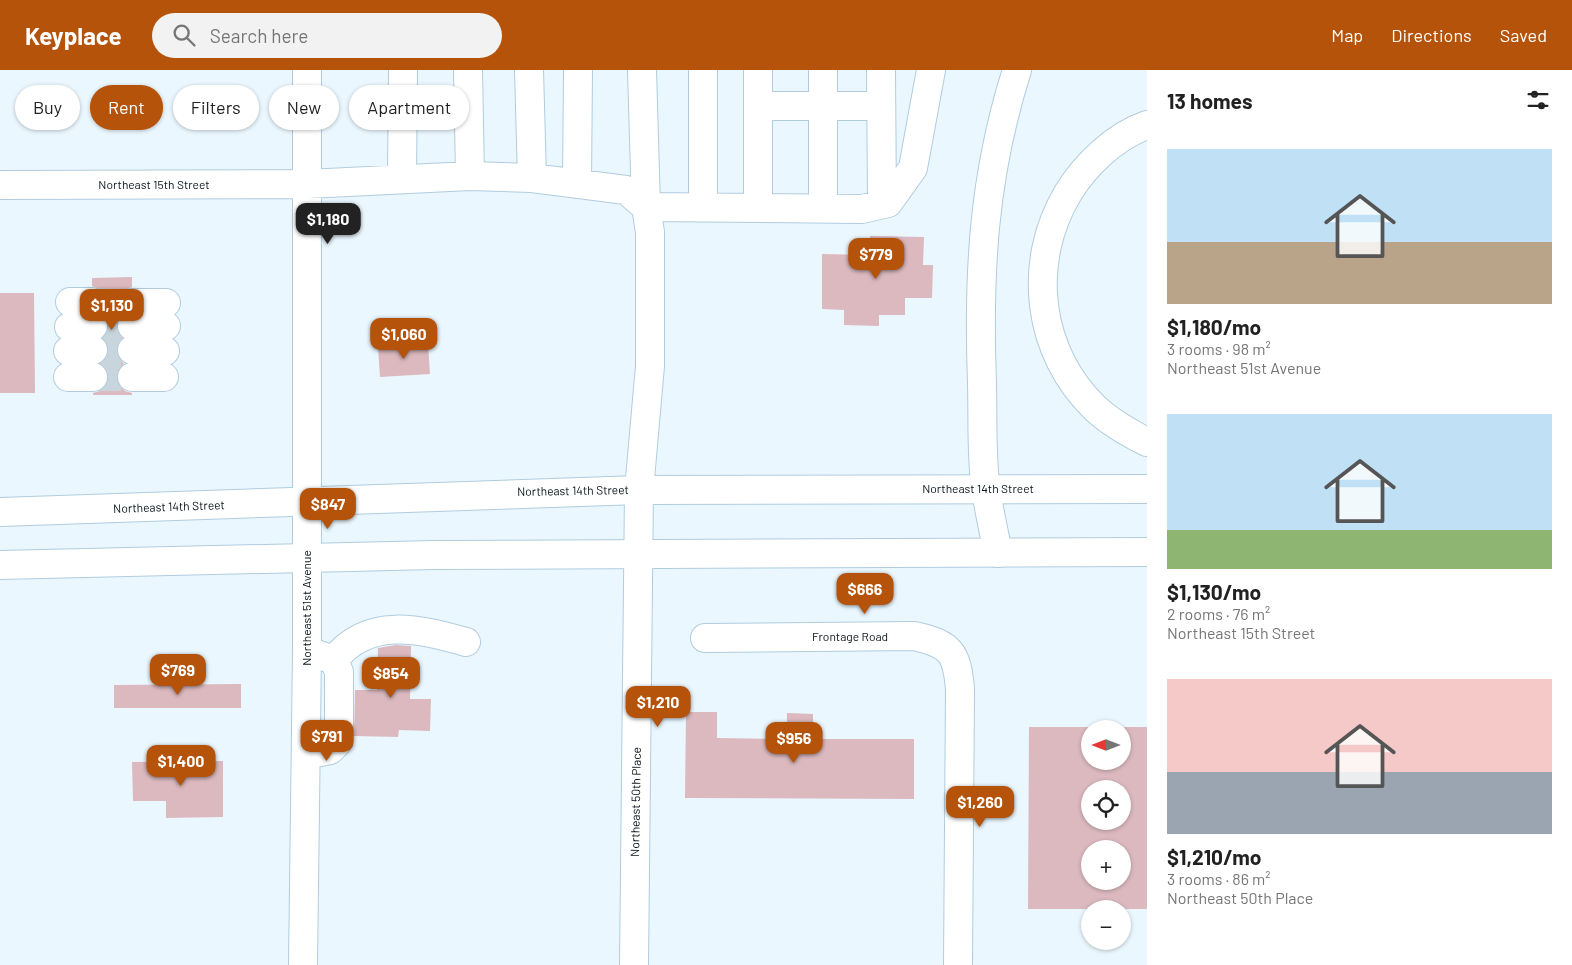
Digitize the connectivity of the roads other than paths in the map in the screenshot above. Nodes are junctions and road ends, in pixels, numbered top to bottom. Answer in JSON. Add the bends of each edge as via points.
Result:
{"nodes":[{"id":1,"x":306,"y":70,"type":"edge"},
{"id":2,"x":403,"y":70,"type":"edge"},
{"id":3,"x":468,"y":70,"type":"edge"},
{"id":4,"x":530,"y":70,"type":"edge"},
{"id":5,"x":578,"y":70,"type":"edge"},
{"id":6,"x":642,"y":70,"type":"edge"},
{"id":7,"x":703,"y":70,"type":"edge"},
{"id":8,"x":758,"y":70,"type":"edge"},
{"id":9,"x":822,"y":70,"type":"edge"},
{"id":10,"x":881,"y":70,"type":"edge"},
{"id":11,"x":931,"y":70,"type":"edge"},
{"id":12,"x":1017,"y":70,"type":"edge"},
{"id":13,"x":758,"y":106,"type":"junction"},
{"id":14,"x":823,"y":106,"type":"junction"},
{"id":15,"x":881,"y":106,"type":"junction"},
{"id":16,"x":1147,"y":125,"type":"edge"},
{"id":17,"x":470,"y":176,"type":"junction"},
{"id":18,"x":402,"y":178,"type":"junction"},
{"id":19,"x":532,"y":178,"type":"junction"},
{"id":20,"x":307,"y":184,"type":"junction"},
{"id":21,"x":577,"y":184,"type":"junction"},
{"id":22,"x":0,"y":185,"type":"edge"},
{"id":23,"x":882,"y":204,"type":"junction"},
{"id":24,"x":646,"y":207,"type":"junction"},
{"id":25,"x":703,"y":208,"type":"junction"},
{"id":26,"x":758,"y":208,"type":"junction"},
{"id":27,"x":823,"y":208,"type":"junction"},
{"id":28,"x":165,"y":339,"type":"junction"},
{"id":29,"x":132,"y":377,"type":"dead end"},
{"id":30,"x":1147,"y":442,"type":"edge"},
{"id":31,"x":985,"y":488,"type":"junction"},
{"id":32,"x":1147,"y":488,"type":"edge"},
{"id":33,"x":639,"y":490,"type":"junction"},
{"id":34,"x":306,"y":501,"type":"junction"},
{"id":35,"x":0,"y":512,"type":"edge"},
{"id":36,"x":1147,"y":552,"type":"edge"},
{"id":37,"x":998,"y":553,"type":"junction"},
{"id":38,"x":639,"y":554,"type":"junction"},
{"id":39,"x":307,"y":559,"type":"junction"},
{"id":40,"x":0,"y":565,"type":"edge"},
{"id":41,"x":705,"y":638,"type":"dead end"},
{"id":42,"x":466,"y":642,"type":"dead end"},
{"id":43,"x":307,"y":651,"type":"junction"},
{"id":44,"x":334,"y":660,"type":"junction"},
{"id":45,"x":306,"y":756,"type":"junction"},
{"id":46,"x":304,"y":965,"type":"edge"},
{"id":47,"x":634,"y":965,"type":"edge"},
{"id":48,"x":958,"y":965,"type":"edge"}],
"edges":[{"from":1,"to":20,"type":"main road","name":"Northeast 51st Avenue"},
{"from":2,"to":18,"type":"main road"},
{"from":3,"to":17,"type":"main road"},
{"from":4,"to":19,"type":"main road"},
{"from":5,"to":21,"type":"main road"},
{"from":6,"to":24,"type":"main road","name":"Northeast 50th Place"},
{"from":7,"to":25,"type":"main road"},
{"from":8,"to":13,"type":"main road"},
{"from":9,"to":14,"type":"main road"},
{"from":10,"to":15,"type":"main road"},
{"from":11,"to":23,"type":"main road","via":[[913,168],[888,203]]},
{"from":12,"to":31,"type":"main road","via":[[997,143],[981,259]]},
{"from":13,"to":14,"type":"main road"},
{"from":13,"to":26,"type":"main road"},
{"from":14,"to":15,"type":"main road"},
{"from":14,"to":27,"type":"main road"},
{"from":15,"to":23,"type":"main road"},
{"from":16,"to":30,"type":"main road","via":[[1117,141],[1075,182],[1059,209],[1047,240],[1042,301],[1060,362],[1077,388],[1096,410]]},
{"from":17,"to":18,"type":"main road","name":"Northeast 15th Street"},
{"from":17,"to":19,"type":"main road","name":"Northeast 15th Street"},
{"from":18,"to":20,"type":"main road","name":"Northeast 15th Street"},
{"from":19,"to":21,"type":"main road","name":"Northeast 15th Street"},
{"from":20,"to":22,"type":"main road","name":"Northeast 15th Street"},
{"from":20,"to":34,"type":"main road","name":"Northeast 51st Avenue"},
{"from":21,"to":24,"type":"main road","name":"Northeast 15th Street","via":[[626,190]]},
{"from":23,"to":27,"type":"main road","via":[[862,208]]},
{"from":24,"to":25,"type":"main road"},
{"from":24,"to":33,"type":"main road","name":"Northeast 50th Place","via":[[650,232],[650,366]]},
{"from":25,"to":26,"type":"main road"},
{"from":26,"to":27,"type":"main road"},
{"from":28,"to":28,"type":"main road","via":[[132,326]]},
{"from":28,"to":29,"type":"main road"},
{"from":31,"to":32,"type":"main road","name":"Northeast 14th Street"},
{"from":31,"to":33,"type":"main road","name":"Northeast 14th Street"},
{"from":31,"to":37,"type":"main road"},
{"from":33,"to":34,"type":"main road","name":"Northeast 14th Street"},
{"from":33,"to":38,"type":"main road","name":"Northeast 50th Place"},
{"from":34,"to":35,"type":"main road","name":"Northeast 14th Street"},
{"from":34,"to":39,"type":"main road","name":"Northeast 51st Avenue"},
{"from":36,"to":37,"type":"main road"},
{"from":37,"to":38,"type":"main road"},
{"from":38,"to":39,"type":"main road"},
{"from":38,"to":47,"type":"main road","name":"Northeast 50th Place"},
{"from":39,"to":40,"type":"main road"},
{"from":39,"to":43,"type":"main road","name":"Northeast 51st Avenue"},
{"from":41,"to":48,"type":"main road","name":"Frontage Road","via":[[914,636],[932,640],[952,652],[960,689]]},
{"from":42,"to":44,"type":"main road","via":[[424,630],[378,630],[343,648]]},
{"from":43,"to":44,"type":"main road"},
{"from":43,"to":45,"type":"main road","name":"Northeast 51st Avenue"},
{"from":44,"to":45,"type":"main road","via":[[339,672],[338,742],[330,750]]},
{"from":45,"to":46,"type":"main road","name":"Northeast 51st Avenue"}]}
